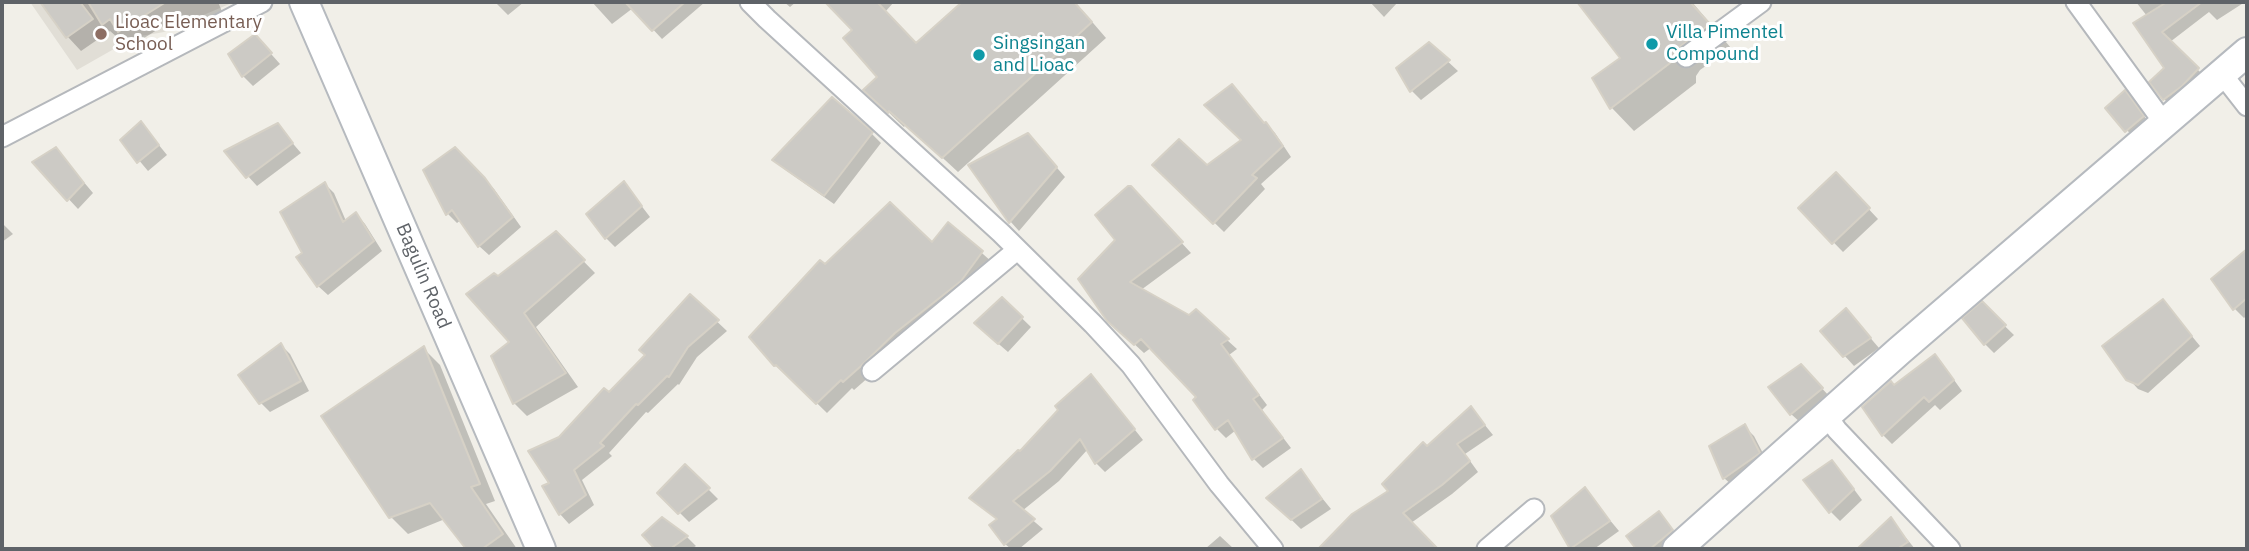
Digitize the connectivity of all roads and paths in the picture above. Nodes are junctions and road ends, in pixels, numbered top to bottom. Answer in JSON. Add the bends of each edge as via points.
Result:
{"nodes":[{"id":1,"x":262,"y":2,"type":"edge"},
{"id":2,"x":304,"y":2,"type":"edge"},
{"id":3,"x":751,"y":2,"type":"edge"},
{"id":4,"x":1761,"y":2,"type":"edge"},
{"id":5,"x":2076,"y":2,"type":"edge"},
{"id":6,"x":2247,"y":52,"type":"edge"},
{"id":7,"x":1686,"y":57,"type":"dead end"},
{"id":8,"x":2222,"y":74,"type":"junction"},
{"id":9,"x":2247,"y":106,"type":"edge"},
{"id":10,"x":2164,"y":122,"type":"junction"},
{"id":11,"x":2,"y":137,"type":"edge"},
{"id":12,"x":1017,"y":250,"type":"junction"},
{"id":13,"x":872,"y":371,"type":"dead end"},
{"id":14,"x":1826,"y":416,"type":"junction"},
{"id":15,"x":1534,"y":509,"type":"dead end"},
{"id":16,"x":541,"y":549,"type":"edge"},
{"id":17,"x":1273,"y":549,"type":"edge"},
{"id":18,"x":1487,"y":549,"type":"edge"},
{"id":19,"x":1677,"y":549,"type":"edge"},
{"id":20,"x":1950,"y":549,"type":"edge"}],
"edges":[{"from":1,"to":11,"type":"street"},
{"from":2,"to":16,"type":"street","name":"Bagulin Road"},
{"from":3,"to":12,"type":"street"},
{"from":4,"to":7,"type":"street"},
{"from":5,"to":10,"type":"street"},
{"from":6,"to":8,"type":"street"},
{"from":8,"to":9,"type":"street"},
{"from":8,"to":10,"type":"street"},
{"from":10,"to":14,"type":"street"},
{"from":12,"to":13,"type":"street"},
{"from":12,"to":17,"type":"street","via":[[1131,365]]},
{"from":14,"to":19,"type":"street"},
{"from":14,"to":20,"type":"street"},
{"from":15,"to":18,"type":"street"}]}
